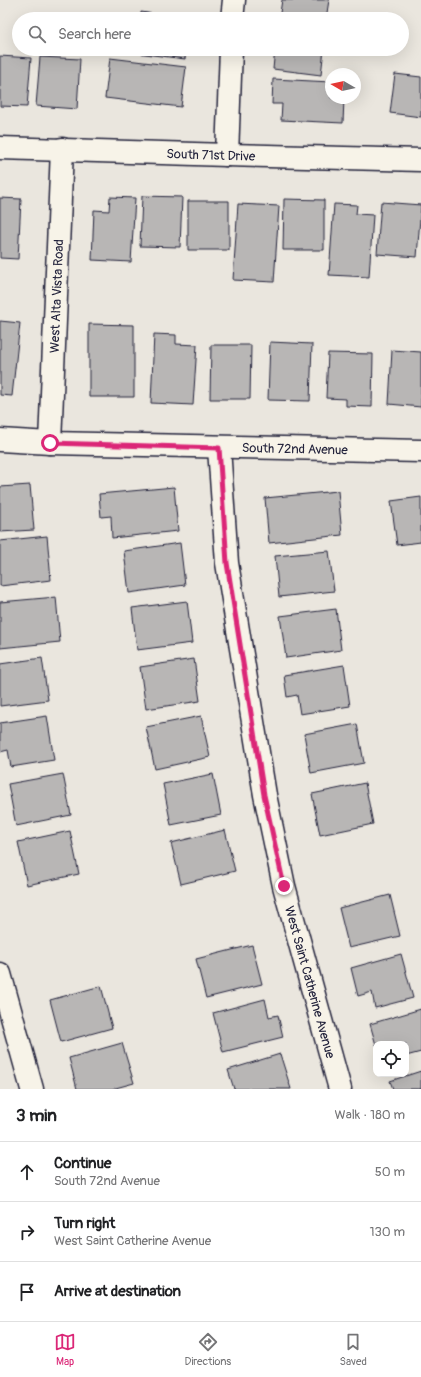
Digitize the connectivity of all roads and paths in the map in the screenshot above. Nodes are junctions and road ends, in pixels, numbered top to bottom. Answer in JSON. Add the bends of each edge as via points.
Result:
{"nodes":[{"id":1,"x":234,"y":0,"type":"edge"},
{"id":2,"x":233,"y":12,"type":"edge"},
{"id":3,"x":231,"y":56,"type":"edge"},
{"id":4,"x":0,"y":148,"type":"edge"},
{"id":5,"x":62,"y":149,"type":"junction"},
{"id":6,"x":227,"y":156,"type":"junction"},
{"id":7,"x":421,"y":160,"type":"edge"},
{"id":8,"x":0,"y":440,"type":"edge"},
{"id":9,"x":50,"y":443,"type":"junction"},
{"id":10,"x":219,"y":448,"type":"junction"},
{"id":11,"x":421,"y":451,"type":"edge"},
{"id":12,"x":0,"y":974,"type":"edge"},
{"id":13,"x":32,"y":1089,"type":"edge"},
{"id":14,"x":340,"y":1089,"type":"edge"}],
"edges":[{"from":1,"to":2,"type":"street"},
{"from":3,"to":6,"type":"street"},
{"from":4,"to":5,"type":"street","name":"South 71st Drive"},
{"from":5,"to":6,"type":"street","name":"South 71st Drive"},
{"from":5,"to":9,"type":"street","name":"West Alta Vista Road"},
{"from":6,"to":7,"type":"street","name":"South 71st Drive"},
{"from":8,"to":9,"type":"street","name":"South 72nd Avenue"},
{"from":9,"to":10,"type":"street","name":"South 72nd Avenue"},
{"from":10,"to":11,"type":"street","name":"South 72nd Avenue"},
{"from":10,"to":14,"type":"street","name":"West Saint Catherine Avenue","via":[[227,563],[264,795],[284,886]]},
{"from":12,"to":13,"type":"street"}]}
